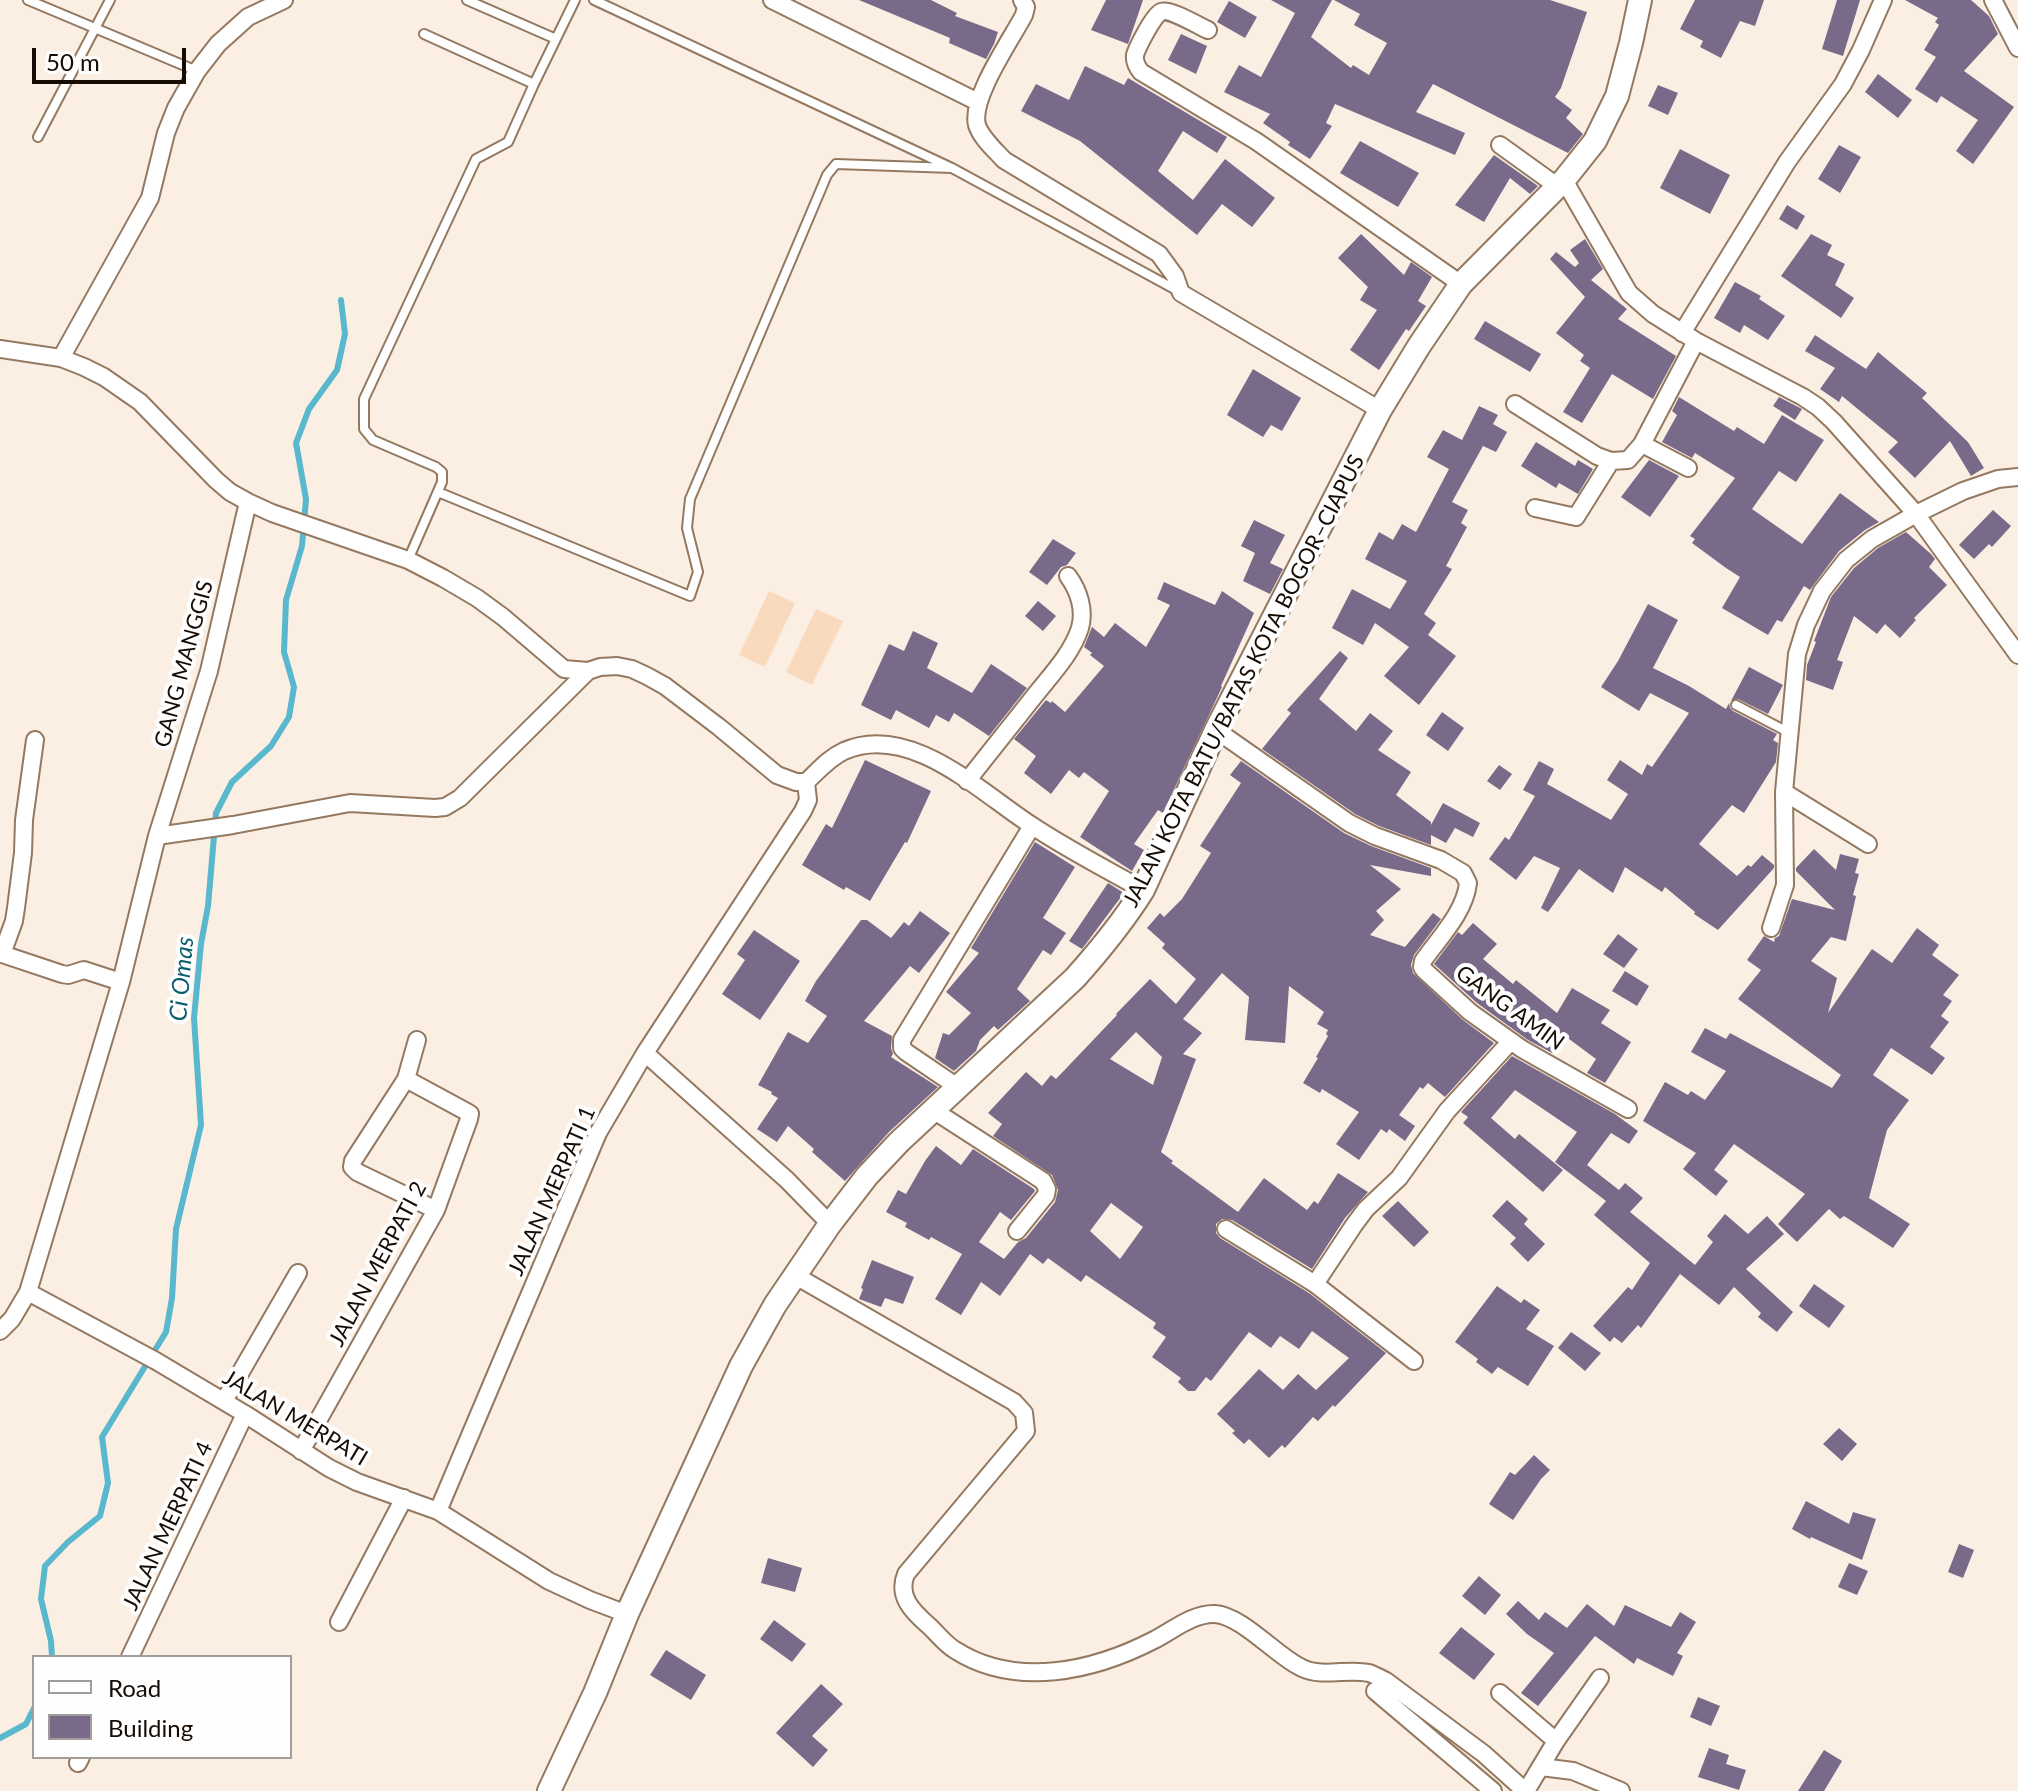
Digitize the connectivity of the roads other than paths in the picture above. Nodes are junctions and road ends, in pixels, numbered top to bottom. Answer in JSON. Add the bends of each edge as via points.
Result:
{"nodes":[{"id":1,"x":28,"y":0,"type":"edge"},
{"id":2,"x":110,"y":0,"type":"edge"},
{"id":3,"x":284,"y":0,"type":"edge"},
{"id":4,"x":467,"y":0,"type":"edge"},
{"id":5,"x":575,"y":0,"type":"edge"},
{"id":6,"x":594,"y":0,"type":"edge"},
{"id":7,"x":772,"y":0,"type":"edge"},
{"id":8,"x":1640,"y":0,"type":"edge"},
{"id":9,"x":1883,"y":0,"type":"edge"},
{"id":10,"x":1993,"y":0,"type":"edge"},
{"id":11,"x":1029,"y":2,"type":"edge"},
{"id":12,"x":94,"y":28,"type":"junction"},
{"id":13,"x":1208,"y":30,"type":"dead end"},
{"id":14,"x":424,"y":34,"type":"dead end"},
{"id":15,"x":556,"y":39,"type":"junction"},
{"id":16,"x":2018,"y":48,"type":"edge"},
{"id":17,"x":197,"y":71,"type":"junction"},
{"id":18,"x":534,"y":84,"type":"junction"},
{"id":19,"x":978,"y":102,"type":"junction"},
{"id":20,"x":38,"y":137,"type":"dead end"},
{"id":21,"x":1500,"y":145,"type":"dead end"},
{"id":22,"x":952,"y":168,"type":"junction"},
{"id":23,"x":1560,"y":183,"type":"junction"},
{"id":24,"x":1461,"y":284,"type":"junction"},
{"id":25,"x":1181,"y":293,"type":"junction"},
{"id":26,"x":1689,"y":337,"type":"junction"},
{"id":27,"x":0,"y":349,"type":"edge"},
{"id":28,"x":61,"y":358,"type":"junction"},
{"id":29,"x":1515,"y":404,"type":"dead end"},
{"id":30,"x":1380,"y":410,"type":"junction"},
{"id":31,"x":1642,"y":444,"type":"junction"},
{"id":32,"x":1611,"y":461,"type":"junction"},
{"id":33,"x":1688,"y":468,"type":"dead end"},
{"id":34,"x":2018,"y":477,"type":"edge"},
{"id":35,"x":438,"y":492,"type":"junction"},
{"id":36,"x":248,"y":502,"type":"junction"},
{"id":37,"x":1535,"y":508,"type":"dead end"},
{"id":38,"x":1916,"y":514,"type":"junction"},
{"id":39,"x":408,"y":560,"type":"junction"},
{"id":40,"x":1068,"y":576,"type":"dead end"},
{"id":41,"x":2018,"y":655,"type":"edge"},
{"id":42,"x":588,"y":671,"type":"junction"},
{"id":43,"x":1736,"y":705,"type":"dead end"},
{"id":44,"x":1216,"y":730,"type":"junction"},
{"id":45,"x":1788,"y":732,"type":"junction"},
{"id":46,"x":35,"y":740,"type":"dead end"},
{"id":47,"x":967,"y":781,"type":"junction"},
{"id":48,"x":806,"y":782,"type":"junction"},
{"id":49,"x":1784,"y":792,"type":"junction"},
{"id":50,"x":1032,"y":826,"type":"junction"},
{"id":51,"x":157,"y":836,"type":"junction"},
{"id":52,"x":1868,"y":844,"type":"dead end"},
{"id":53,"x":1143,"y":890,"type":"junction"},
{"id":54,"x":1771,"y":928,"type":"dead end"},
{"id":55,"x":1,"y":958,"type":"edge"},
{"id":56,"x":121,"y":982,"type":"junction"},
{"id":57,"x":417,"y":1040,"type":"dead end"},
{"id":58,"x":1511,"y":1041,"type":"junction"},
{"id":59,"x":645,"y":1053,"type":"junction"},
{"id":60,"x":406,"y":1079,"type":"junction"},
{"id":61,"x":959,"y":1088,"type":"junction"},
{"id":62,"x":1628,"y":1109,"type":"dead end"},
{"id":63,"x":933,"y":1110,"type":"junction"},
{"id":64,"x":436,"y":1210,"type":"junction"},
{"id":65,"x":830,"y":1224,"type":"junction"},
{"id":66,"x":1226,"y":1229,"type":"dead end"},
{"id":67,"x":1017,"y":1231,"type":"dead end"},
{"id":68,"x":298,"y":1273,"type":"dead end"},
{"id":69,"x":796,"y":1276,"type":"junction"},
{"id":70,"x":1315,"y":1284,"type":"junction"},
{"id":71,"x":28,"y":1292,"type":"junction"},
{"id":72,"x":0,"y":1331,"type":"edge"},
{"id":73,"x":1414,"y":1361,"type":"dead end"},
{"id":74,"x":224,"y":1401,"type":"junction"},
{"id":75,"x":245,"y":1414,"type":"junction"},
{"id":76,"x":301,"y":1451,"type":"junction"},
{"id":77,"x":404,"y":1498,"type":"junction"},
{"id":78,"x":438,"y":1511,"type":"junction"},
{"id":79,"x":627,"y":1614,"type":"junction"},
{"id":80,"x":339,"y":1622,"type":"dead end"},
{"id":81,"x":131,"y":1655,"type":"edge"},
{"id":82,"x":1600,"y":1678,"type":"dead end"},
{"id":83,"x":1375,"y":1691,"type":"dead end"},
{"id":84,"x":1500,"y":1693,"type":"dead end"},
{"id":85,"x":1556,"y":1741,"type":"junction"},
{"id":86,"x":1541,"y":1767,"type":"junction"},
{"id":87,"x":549,"y":1791,"type":"edge"},
{"id":88,"x":1493,"y":1791,"type":"edge"},
{"id":89,"x":1526,"y":1791,"type":"edge"},
{"id":90,"x":1621,"y":1791,"type":"edge"}],
"edges":[{"from":1,"to":12,"type":"lane"},
{"from":2,"to":12,"type":"lane"},
{"from":3,"to":17,"type":"street","via":[[248,17]]},
{"from":4,"to":15,"type":"lane"},
{"from":5,"to":15,"type":"lane"},
{"from":6,"to":22,"type":"lane"},
{"from":7,"to":19,"type":"street"},
{"from":8,"to":23,"type":"main road","name":"JALAN KOTA BATU/BATAS KOTA BOGOR–CIAPUS","via":[[1617,96],[1595,141]]},
{"from":9,"to":26,"type":"street","via":[[1843,84],[1787,162]]},
{"from":10,"to":16,"type":"street"},
{"from":11,"to":19,"type":"street"},
{"from":12,"to":17,"type":"lane"},
{"from":12,"to":20,"type":"lane"},
{"from":13,"to":24,"type":"street","via":[[1160,12],[1135,54],[1136,65],[1256,141]]},
{"from":14,"to":18,"type":"lane"},
{"from":15,"to":18,"type":"lane"},
{"from":17,"to":28,"type":"street","via":[[166,133],[150,198]]},
{"from":18,"to":35,"type":"lane","via":[[508,142],[476,159],[364,399],[364,429],[373,440],[442,472]]},
{"from":19,"to":25,"type":"street","via":[[978,126],[1004,160],[1159,254]]},
{"from":21,"to":23,"type":"street"},
{"from":22,"to":25,"type":"lane"},
{"from":22,"to":35,"type":"lane","via":[[836,164],[827,175],[690,499],[687,528],[698,572],[690,596]]},
{"from":23,"to":24,"type":"main road","name":"JALAN KOTA BATU/BATAS KOTA BOGOR–CIAPUS"},
{"from":23,"to":26,"type":"street","via":[[1629,293]]},
{"from":24,"to":30,"type":"main road","name":"JALAN KOTA BATU/BATAS KOTA BOGOR–CIAPUS"},
{"from":25,"to":30,"type":"street"},
{"from":26,"to":31,"type":"street"},
{"from":26,"to":38,"type":"street","via":[[1818,407]]},
{"from":27,"to":28,"type":"street"},
{"from":28,"to":36,"type":"street","via":[[122,388],[216,480]]},
{"from":29,"to":32,"type":"street"},
{"from":30,"to":44,"type":"main road","name":"JALAN KOTA BATU/BATAS KOTA BOGOR–CIAPUS"},
{"from":31,"to":32,"type":"street","via":[[1628,460]]},
{"from":31,"to":33,"type":"street"},
{"from":32,"to":37,"type":"street","via":[[1576,517]]},
{"from":34,"to":38,"type":"street","via":[[1980,484]]},
{"from":35,"to":39,"type":"lane"},
{"from":36,"to":39,"type":"street"},
{"from":36,"to":51,"type":"street","name":"GANG MANGGIS","via":[[209,671]]},
{"from":38,"to":41,"type":"street"},
{"from":38,"to":45,"type":"street","via":[[1846,560],[1822,591],[1797,654]]},
{"from":39,"to":42,"type":"street","via":[[477,598],[564,669]]},
{"from":40,"to":47,"type":"street","via":[[1081,604],[1081,625],[1073,644]]},
{"from":42,"to":48,"type":"street","via":[[617,666],[647,676],[777,775]]},
{"from":42,"to":51,"type":"street","via":[[445,807],[350,803]]},
{"from":43,"to":45,"type":"lane"},
{"from":44,"to":53,"type":"main road","name":"JALAN KOTA BATU/BATAS KOTA BOGOR–CIAPUS"},
{"from":44,"to":58,"type":"street","name":"GANG AMIN","via":[[1349,823],[1463,873],[1468,883],[1465,898],[1422,967]]},
{"from":45,"to":49,"type":"street"},
{"from":46,"to":55,"type":"street","via":[[14,921]]},
{"from":47,"to":48,"type":"street","via":[[913,751],[876,745],[847,750]]},
{"from":47,"to":50,"type":"street"},
{"from":48,"to":59,"type":"street","name":"JALAN MERPATI 1","via":[[803,811]]},
{"from":49,"to":52,"type":"street"},
{"from":49,"to":54,"type":"street","via":[[1785,885]]},
{"from":50,"to":53,"type":"street"},
{"from":50,"to":61,"type":"street","via":[[902,1040],[906,1052]]},
{"from":51,"to":56,"type":"street","name":"GANG MANGGIS"},
{"from":53,"to":61,"type":"main road","name":"JALAN KOTA BATU/BATAS KOTA BOGOR–CIAPUS","via":[[1075,978]]},
{"from":55,"to":56,"type":"street","via":[[68,975],[84,970]]},
{"from":56,"to":71,"type":"street","name":"GANG MANGGIS"},
{"from":57,"to":60,"type":"street"},
{"from":58,"to":62,"type":"street","name":"GANG AMIN"},
{"from":58,"to":70,"type":"street","via":[[1447,1111],[1399,1178],[1360,1217]]},
{"from":59,"to":65,"type":"street"},
{"from":59,"to":78,"type":"street","name":"JALAN MERPATI 1","via":[[587,1156]]},
{"from":60,"to":64,"type":"street","name":"JALAN MERPATI 2","via":[[470,1114]]},
{"from":60,"to":64,"type":"street","via":[[352,1167]]},
{"from":61,"to":63,"type":"main road","name":"JALAN KOTA BATU/BATAS KOTA BOGOR–CIAPUS"},
{"from":63,"to":65,"type":"main road","name":"JALAN KOTA BATU/BATAS KOTA BOGOR–CIAPUS","via":[[867,1176]]},
{"from":63,"to":67,"type":"street","via":[[1043,1181],[1046,1195]]},
{"from":64,"to":76,"type":"street","name":"JALAN MERPATI 2"},
{"from":65,"to":69,"type":"main road","name":"JALAN KOTA BATU/BATAS KOTA BOGOR–CIAPUS"},
{"from":66,"to":70,"type":"street"},
{"from":68,"to":74,"type":"street"},
{"from":69,"to":79,"type":"main road","name":"JALAN KOTA BATU/BATAS KOTA BOGOR–CIAPUS","via":[[741,1366]]},
{"from":69,"to":89,"type":"street","via":[[1014,1402],[1024,1413],[1026,1431],[906,1574],[904,1597],[909,1606],[955,1650],[987,1665],[1030,1673],[1067,1670],[1131,1652],[1195,1617],[1221,1616],[1300,1668],[1369,1673],[1386,1681]]},
{"from":70,"to":73,"type":"street"},
{"from":71,"to":72,"type":"street","name":"GANG MANGGIS"},
{"from":71,"to":74,"type":"street","name":"JALAN MERPATI"},
{"from":74,"to":75,"type":"street","name":"JALAN MERPATI"},
{"from":75,"to":76,"type":"street","name":"JALAN MERPATI"},
{"from":75,"to":81,"type":"street","name":"JALAN MERPATI 4"},
{"from":76,"to":77,"type":"street","name":"JALAN MERPATI","via":[[357,1482]]},
{"from":77,"to":78,"type":"street","name":"JALAN MERPATI"},
{"from":77,"to":80,"type":"street"},
{"from":78,"to":79,"type":"street","name":"JALAN MERPATI","via":[[549,1581]]},
{"from":79,"to":87,"type":"main road","name":"JALAN KOTA BATU/BATAS KOTA BOGOR–CIAPUS"},
{"from":82,"to":85,"type":"street"},
{"from":83,"to":88,"type":"street"},
{"from":84,"to":85,"type":"street"},
{"from":85,"to":86,"type":"street"},
{"from":86,"to":89,"type":"street"},
{"from":86,"to":90,"type":"street","via":[[1573,1771]]}]}
